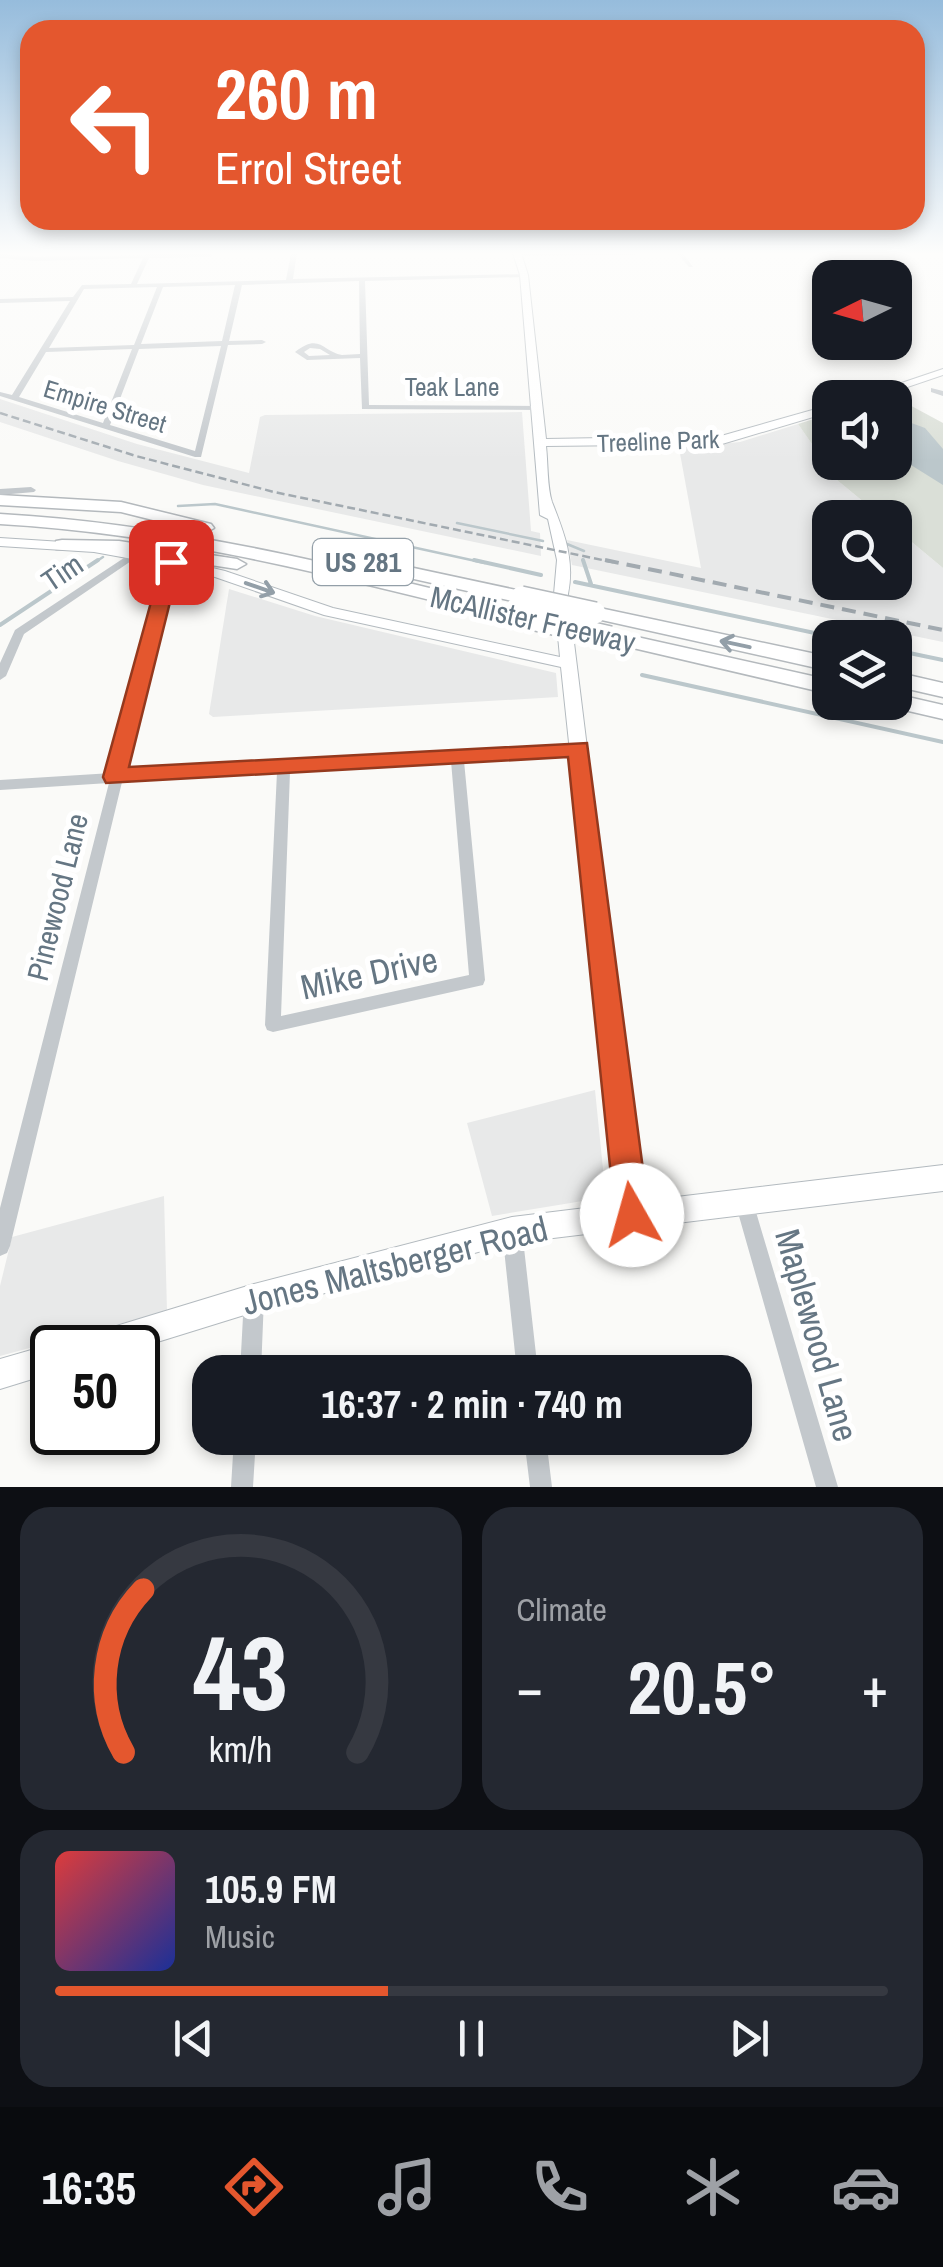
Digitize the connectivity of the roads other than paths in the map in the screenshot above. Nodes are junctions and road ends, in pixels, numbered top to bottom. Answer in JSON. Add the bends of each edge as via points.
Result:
{"nodes":[{"id":1,"x":62,"y":322,"type":"edge"},
{"id":2,"x":146,"y":322,"type":"edge"},
{"id":3,"x":230,"y":322,"type":"edge"},
{"id":4,"x":363,"y":322,"type":"edge"},
{"id":5,"x":529,"y":322,"type":"edge"},
{"id":6,"x":262,"y":342,"type":"dead end"},
{"id":7,"x":225,"y":343,"type":"junction"},
{"id":8,"x":137,"y":346,"type":"junction"},
{"id":9,"x":46,"y":350,"type":"junction"},
{"id":10,"x":335,"y":356,"type":"dead end"},
{"id":11,"x":364,"y":356,"type":"junction"},
{"id":12,"x":943,"y":372,"type":"edge"},
{"id":13,"x":912,"y":382,"type":"edge"},
{"id":14,"x":0,"y":394,"type":"edge"},
{"id":15,"x":14,"y":399,"type":"junction"},
{"id":16,"x":538,"y":408,"type":"junction"},
{"id":17,"x":812,"y":413,"type":"edge"},
{"id":18,"x":104,"y":427,"type":"junction"},
{"id":19,"x":542,"y":443,"type":"junction"},
{"id":20,"x":31,"y":490,"type":"dead end"},
{"id":21,"x":0,"y":492,"type":"edge"},
{"id":22,"x":0,"y":500,"type":"edge"},
{"id":23,"x":0,"y":510,"type":"edge"},
{"id":24,"x":0,"y":522,"type":"edge"},
{"id":25,"x":205,"y":528,"type":"junction"},
{"id":26,"x":0,"y":542,"type":"edge"},
{"id":27,"x":62,"y":545,"type":"junction"},
{"id":28,"x":134,"y":554,"type":"junction"},
{"id":29,"x":171,"y":562,"type":"junction"},
{"id":30,"x":522,"y":607,"type":"junction"},
{"id":31,"x":812,"y":660,"type":"edge"},
{"id":32,"x":569,"y":664,"type":"junction"},
{"id":33,"x":0,"y":676,"type":"edge"},
{"id":34,"x":812,"y":683,"type":"edge"},
{"id":35,"x":912,"y":683,"type":"edge"},
{"id":36,"x":943,"y":690,"type":"edge"},
{"id":37,"x":912,"y":705,"type":"edge"},
{"id":38,"x":943,"y":712,"type":"edge"},
{"id":39,"x":579,"y":749,"type":"junction"},
{"id":40,"x":457,"y":756,"type":"junction"},
{"id":41,"x":284,"y":766,"type":"junction"},
{"id":42,"x":115,"y":777,"type":"junction"},
{"id":43,"x":0,"y":786,"type":"edge"},
{"id":44,"x":943,"y":1178,"type":"edge"},
{"id":45,"x":744,"y":1202,"type":"junction"},
{"id":46,"x":632,"y":1215,"type":"junction"},
{"id":47,"x":512,"y":1230,"type":"junction"},
{"id":48,"x":0,"y":1246,"type":"edge"},
{"id":49,"x":254,"y":1298,"type":"junction"},
{"id":50,"x":160,"y":1327,"type":"edge"},
{"id":51,"x":251,"y":1355,"type":"edge"},
{"id":52,"x":526,"y":1355,"type":"edge"},
{"id":53,"x":30,"y":1365,"type":"edge"},
{"id":54,"x":0,"y":1374,"type":"edge"},
{"id":55,"x":245,"y":1455,"type":"edge"},
{"id":56,"x":537,"y":1455,"type":"edge"},
{"id":57,"x":242,"y":1487,"type":"edge"},
{"id":58,"x":541,"y":1487,"type":"edge"},
{"id":59,"x":827,"y":1487,"type":"edge"}],
"edges":[{"from":1,"to":9,"type":"street"},
{"from":2,"to":8,"type":"street"},
{"from":3,"to":7,"type":"street"},
{"from":4,"to":11,"type":"street"},
{"from":5,"to":16,"type":"main road"},
{"from":6,"to":7,"type":"street"},
{"from":7,"to":8,"type":"street"},
{"from":7,"to":18,"type":"street","name":"Empire Street","via":[[198,455]]},
{"from":8,"to":9,"type":"street"},
{"from":8,"to":18,"type":"street"},
{"from":9,"to":15,"type":"street"},
{"from":10,"to":11,"type":"street"},
{"from":11,"to":16,"type":"street","name":"Teak Lane","via":[[364,408]]},
{"from":12,"to":13,"type":"main road"},
{"from":14,"to":15,"type":"street","name":"Empire Street"},
{"from":15,"to":18,"type":"street","name":"Empire Street"},
{"from":16,"to":19,"type":"main road"},
{"from":17,"to":19,"type":"main road","name":"Treeline Park","via":[[722,440]]},
{"from":19,"to":32,"type":"main road","via":[[552,580],[561,594]]},
{"from":20,"to":21,"type":"street"},
{"from":22,"to":25,"type":"highway","via":[[120,508]]},
{"from":23,"to":25,"type":"highway","name":"McAllister Freeway","number":"US 281","via":[[128,515]]},
{"from":24,"to":30,"type":"highway","name":"McAllister Freeway","number":"US 281","via":[[287,560]]},
{"from":25,"to":30,"type":"highway","name":"McAllister Freeway","number":"US 281"},
{"from":26,"to":27,"type":"main road"},
{"from":27,"to":28,"type":"main road"},
{"from":27,"to":30,"type":"highway","via":[[209,558]]},
{"from":28,"to":29,"type":"main road"},
{"from":28,"to":33,"type":"street","name":"Tim","via":[[19,632]]},
{"from":29,"to":32,"type":"main road","one_way":true,"via":[[330,612]]},
{"from":29,"to":42,"type":"street","name":"Pinewood Lane"},
{"from":31,"to":30,"type":"highway","name":"McAllister Freeway","number":"US 281","one_way":true,"bridge":true,"via":[[595,613]]},
{"from":30,"to":34,"type":"highway","name":"McAllister Freeway","number":"US 281","bridge":true,"via":[[610,637]]},
{"from":32,"to":39,"type":"main road"},
{"from":35,"to":36,"type":"highway"},
{"from":37,"to":38,"type":"highway"},
{"from":39,"to":40,"type":"street"},
{"from":39,"to":46,"type":"main road"},
{"from":40,"to":41,"type":"street"},
{"from":40,"to":41,"type":"street","name":"Mike Drive","via":[[477,980],[274,1025]]},
{"from":41,"to":42,"type":"street"},
{"from":42,"to":43,"type":"street"},
{"from":42,"to":48,"type":"street","name":"Pinewood Lane"},
{"from":44,"to":45,"type":"main road","name":"Jones Maltsberger Road"},
{"from":45,"to":46,"type":"main road","name":"Jones Maltsberger Road"},
{"from":45,"to":59,"type":"street","name":"Maplewood Lane"},
{"from":46,"to":47,"type":"main road","name":"Jones Maltsberger Road"},
{"from":47,"to":49,"type":"main road","name":"Jones Maltsberger Road"},
{"from":47,"to":52,"type":"street"},
{"from":49,"to":50,"type":"main road","name":"Jones Maltsberger Road"},
{"from":49,"to":51,"type":"street"},
{"from":53,"to":54,"type":"main road"},
{"from":55,"to":57,"type":"street"},
{"from":56,"to":58,"type":"street"}]}
